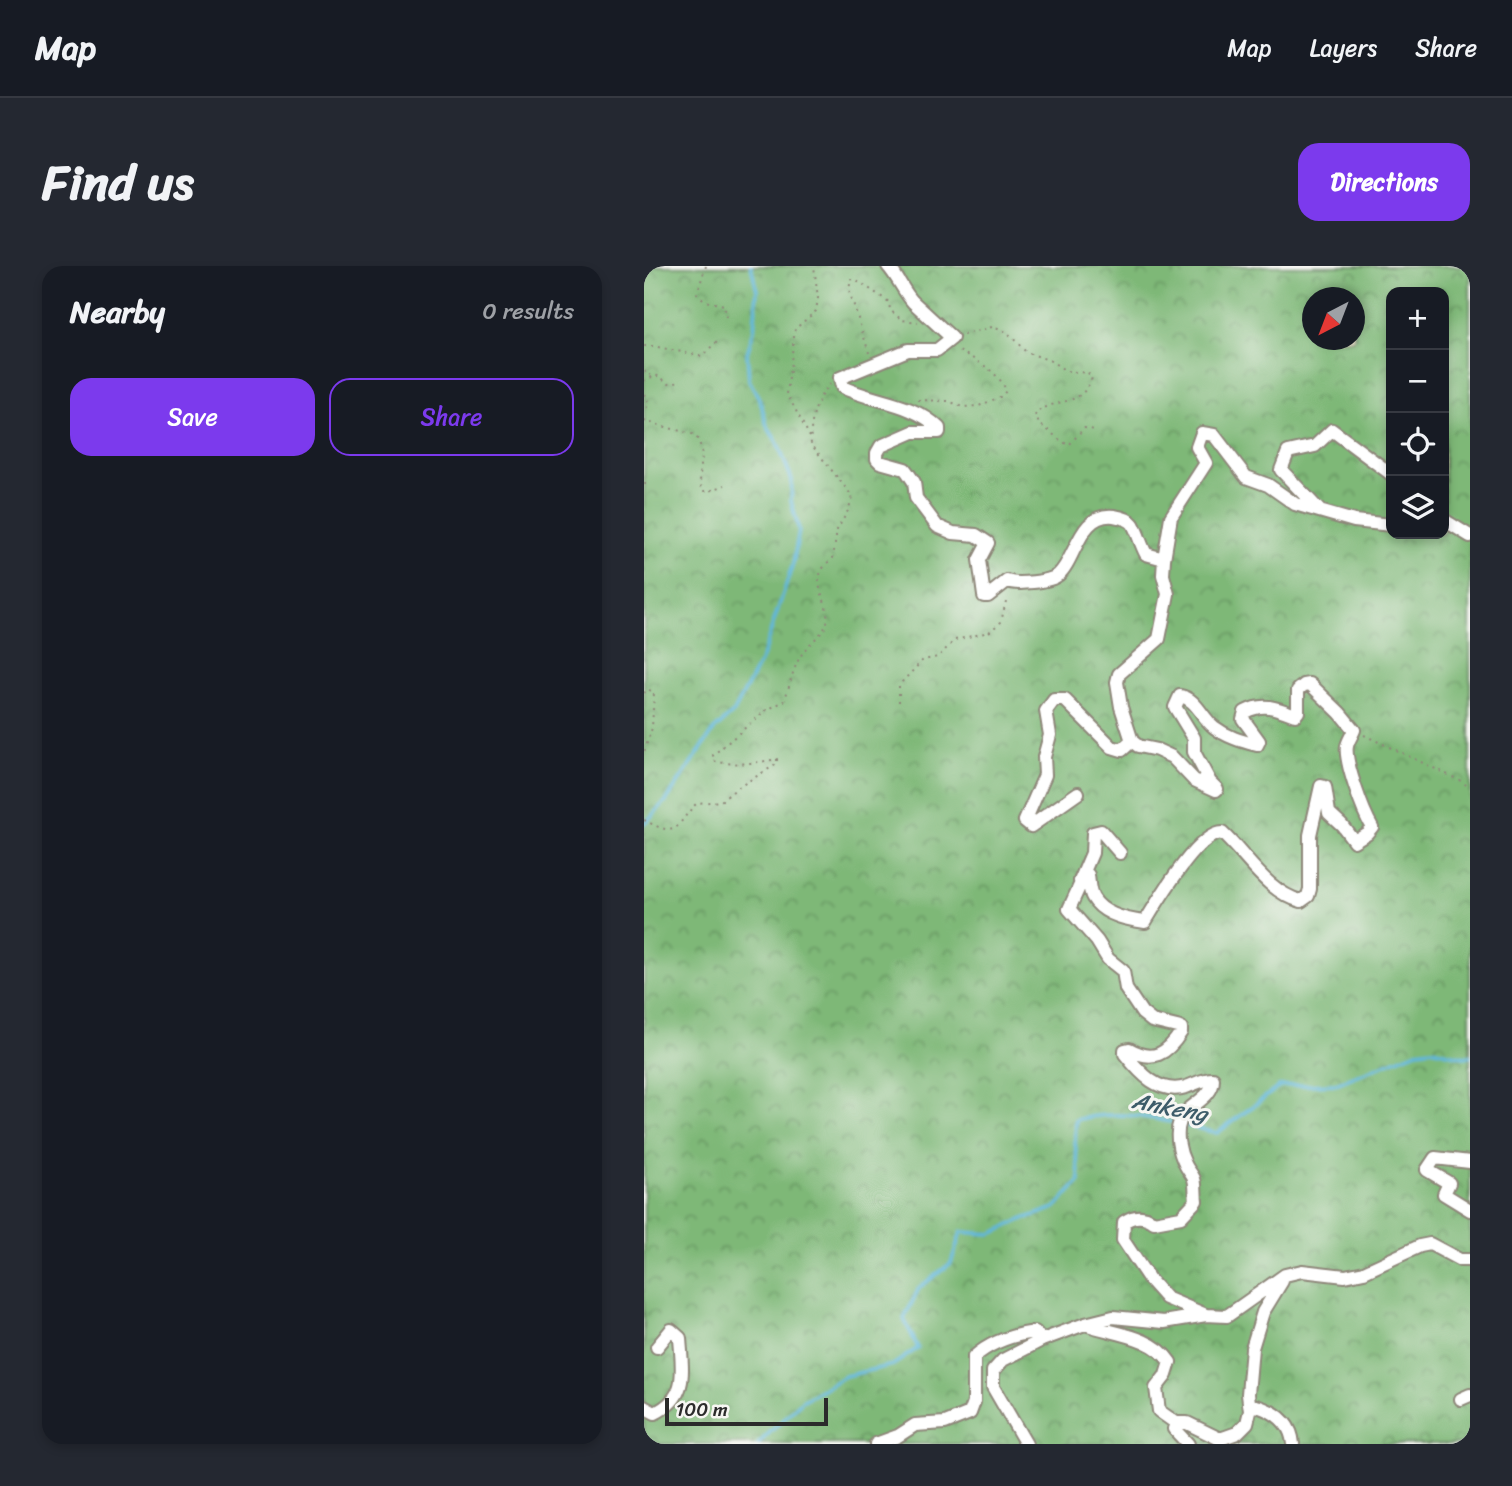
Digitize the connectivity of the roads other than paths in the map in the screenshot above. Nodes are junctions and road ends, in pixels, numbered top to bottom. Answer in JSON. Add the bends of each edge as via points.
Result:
{"nodes":[{"id":1,"x":888,"y":266,"type":"edge"},
{"id":2,"x":1386,"y":470,"type":"edge"},
{"id":3,"x":1320,"y":511,"type":"junction"},
{"id":4,"x":1449,"y":523,"type":"edge"},
{"id":5,"x":1386,"y":524,"type":"edge"},
{"id":6,"x":1470,"y":536,"type":"edge"},
{"id":7,"x":1164,"y":559,"type":"junction"},
{"id":8,"x":1132,"y":741,"type":"junction"},
{"id":9,"x":1078,"y":793,"type":"dead end"},
{"id":10,"x":1120,"y":853,"type":"dead end"},
{"id":11,"x":1078,"y":884,"type":"junction"},
{"id":12,"x":1470,"y":1162,"type":"edge"},
{"id":13,"x":1470,"y":1209,"type":"edge"},
{"id":14,"x":1470,"y":1260,"type":"edge"},
{"id":15,"x":1285,"y":1275,"type":"junction"},
{"id":16,"x":1206,"y":1315,"type":"junction"},
{"id":17,"x":1084,"y":1324,"type":"junction"},
{"id":18,"x":1042,"y":1340,"type":"junction"},
{"id":19,"x":657,"y":1347,"type":"dead end"},
{"id":20,"x":1249,"y":1404,"type":"junction"},
{"id":21,"x":644,"y":1407,"type":"edge"},
{"id":22,"x":1177,"y":1423,"type":"junction"},
{"id":23,"x":876,"y":1444,"type":"edge"},
{"id":24,"x":1026,"y":1444,"type":"edge"},
{"id":25,"x":1188,"y":1444,"type":"edge"},
{"id":26,"x":1293,"y":1444,"type":"edge"}],
"edges":[{"from":1,"to":7,"type":"street","via":[[907,296],[949,341],[937,350],[908,350],[840,378],[842,387],[902,406],[939,428],[939,432],[913,432],[881,446],[877,459],[908,473],[916,498],[937,526],[976,535],[988,543],[979,560],[984,596],[1007,581],[1047,582],[1057,576],[1083,533],[1108,515],[1132,522],[1146,554]]},
{"from":2,"to":3,"type":"street","via":[[1332,430],[1315,446],[1288,452],[1281,470]]},
{"from":3,"to":5,"type":"street"},
{"from":3,"to":7,"type":"street","via":[[1295,504],[1268,485],[1246,477],[1214,435],[1202,433],[1197,447],[1206,463],[1171,517]]},
{"from":4,"to":6,"type":"street"},
{"from":7,"to":8,"type":"street","via":[[1168,594],[1159,639],[1124,669],[1117,682]]},
{"from":8,"to":9,"type":"street","via":[[1122,750],[1112,747],[1065,700],[1054,700],[1046,711],[1050,735],[1045,775],[1025,821],[1031,826]]},
{"from":8,"to":11,"type":"street","via":[[1172,757],[1194,780],[1216,790],[1175,707],[1180,696],[1186,696],[1213,726],[1230,737],[1257,745],[1259,741],[1243,719],[1245,712],[1268,705],[1295,715],[1298,690],[1310,684],[1354,730],[1346,748],[1371,827],[1354,841],[1329,813],[1325,787],[1321,786],[1310,835],[1310,889],[1301,901],[1272,885],[1222,833],[1196,848],[1145,922],[1123,920],[1099,905],[1092,897],[1088,875]]},
{"from":10,"to":11,"type":"street","via":[[1101,831],[1093,833],[1092,853]]},
{"from":11,"to":16,"type":"street","via":[[1069,909],[1123,971],[1132,1000],[1152,1021],[1181,1028],[1167,1050],[1142,1056],[1129,1049],[1125,1055],[1161,1086],[1184,1088],[1213,1079],[1206,1095],[1180,1118],[1178,1130],[1196,1201],[1181,1217],[1154,1222],[1130,1217],[1124,1222],[1123,1240],[1166,1298]]},
{"from":12,"to":13,"type":"street","via":[[1435,1158],[1427,1170],[1449,1183],[1444,1194]]},
{"from":14,"to":15,"type":"street","via":[[1460,1260],[1430,1244],[1364,1272]]},
{"from":15,"to":16,"type":"street","via":[[1227,1316]]},
{"from":15,"to":20,"type":"street","via":[[1263,1312],[1252,1348]]},
{"from":16,"to":17,"type":"street","via":[[1164,1322],[1113,1317]]},
{"from":17,"to":18,"type":"street"},
{"from":17,"to":22,"type":"street","via":[[1162,1351],[1170,1362],[1156,1388],[1159,1411]]},
{"from":18,"to":23,"type":"street","via":[[1035,1332],[1019,1334],[983,1349],[974,1357],[970,1413],[945,1423],[915,1425]]},
{"from":18,"to":24,"type":"street","via":[[1003,1360],[993,1371],[993,1387]]},
{"from":19,"to":21,"type":"street","via":[[671,1330],[680,1338],[680,1390],[666,1408],[655,1413]]},
{"from":20,"to":22,"type":"street","via":[[1247,1423],[1237,1433],[1220,1439]]},
{"from":20,"to":26,"type":"street","via":[[1286,1422]]},
{"from":22,"to":25,"type":"street","via":[[1174,1429]]}]}
